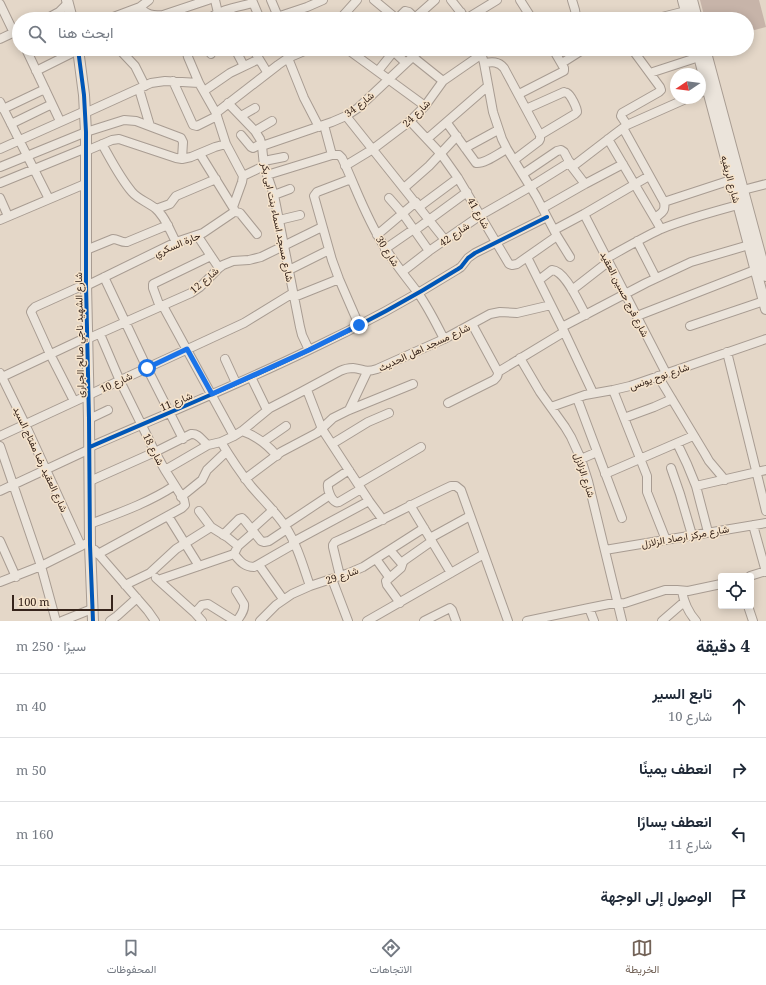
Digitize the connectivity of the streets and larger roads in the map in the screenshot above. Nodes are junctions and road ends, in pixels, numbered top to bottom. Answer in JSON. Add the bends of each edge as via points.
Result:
{"nodes":[{"id":1,"x":149,"y":0,"type":"edge"},
{"id":2,"x":208,"y":0,"type":"edge"},
{"id":3,"x":215,"y":0,"type":"edge"},
{"id":4,"x":271,"y":0,"type":"edge"},
{"id":5,"x":323,"y":0,"type":"edge"},
{"id":6,"x":357,"y":0,"type":"edge"},
{"id":7,"x":374,"y":0,"type":"edge"},
{"id":8,"x":435,"y":0,"type":"edge"},
{"id":9,"x":451,"y":0,"type":"edge"},
{"id":10,"x":497,"y":0,"type":"edge"},
{"id":11,"x":520,"y":0,"type":"edge"},
{"id":12,"x":572,"y":0,"type":"edge"},
{"id":13,"x":683,"y":0,"type":"edge"},
{"id":14,"x":692,"y":0,"type":"edge"},
{"id":15,"x":68,"y":2,"type":"edge"},
{"id":16,"x":252,"y":2,"type":"edge"},
{"id":17,"x":314,"y":2,"type":"edge"},
{"id":18,"x":0,"y":4,"type":"edge"},
{"id":19,"x":140,"y":7,"type":"junction"},
{"id":20,"x":180,"y":10,"type":"joint"},
{"id":21,"x":229,"y":10,"type":"joint"},
{"id":22,"x":59,"y":12,"type":"edge"},
{"id":23,"x":70,"y":12,"type":"edge"},
{"id":24,"x":129,"y":12,"type":"edge"},
{"id":25,"x":144,"y":12,"type":"edge"},
{"id":26,"x":173,"y":12,"type":"edge"},
{"id":27,"x":217,"y":12,"type":"edge"},
{"id":28,"x":225,"y":12,"type":"edge"},
{"id":29,"x":257,"y":12,"type":"edge"},
{"id":30,"x":276,"y":12,"type":"edge"},
{"id":31,"x":286,"y":12,"type":"edge"},
{"id":32,"x":348,"y":12,"type":"edge"},
{"id":33,"x":389,"y":12,"type":"edge"},
{"id":34,"x":422,"y":12,"type":"edge"},
{"id":35,"x":461,"y":12,"type":"edge"},
{"id":36,"x":477,"y":12,"type":"edge"},
{"id":37,"x":528,"y":12,"type":"edge"},
{"id":38,"x":576,"y":12,"type":"edge"},
{"id":39,"x":686,"y":12,"type":"edge"},
{"id":40,"x":695,"y":12,"type":"edge"},
{"id":41,"x":12,"y":24,"type":"edge"},
{"id":42,"x":12,"y":34,"type":"edge"},
{"id":43,"x":0,"y":39,"type":"edge"},
{"id":44,"x":29,"y":56,"type":"edge"},
{"id":45,"x":65,"y":56,"type":"edge"},
{"id":46,"x":79,"y":56,"type":"edge"},
{"id":47,"x":126,"y":56,"type":"edge"},
{"id":48,"x":189,"y":56,"type":"edge"},
{"id":49,"x":239,"y":56,"type":"edge"},
{"id":50,"x":257,"y":56,"type":"edge"},
{"id":51,"x":291,"y":56,"type":"edge"},
{"id":52,"x":361,"y":56,"type":"edge"},
{"id":53,"x":388,"y":56,"type":"edge"},
{"id":54,"x":398,"y":56,"type":"edge"},
{"id":55,"x":475,"y":56,"type":"edge"},
{"id":56,"x":482,"y":56,"type":"edge"},
{"id":57,"x":558,"y":56,"type":"edge"},
{"id":58,"x":573,"y":56,"type":"edge"},
{"id":59,"x":637,"y":56,"type":"edge"},
{"id":60,"x":690,"y":56,"type":"edge"},
{"id":61,"x":701,"y":56,"type":"edge"},
{"id":62,"x":413,"y":57,"type":"joint"},
{"id":63,"x":288,"y":58,"type":"junction"},
{"id":64,"x":259,"y":59,"type":"junction"},
{"id":65,"x":484,"y":62,"type":"junction"},
{"id":66,"x":406,"y":63,"type":"junction"},
{"id":67,"x":562,"y":63,"type":"junction"},
{"id":68,"x":244,"y":66,"type":"junction"},
{"id":69,"x":36,"y":71,"type":"junction"},
{"id":70,"x":378,"y":71,"type":"junction"},
{"id":71,"x":267,"y":72,"type":"junction"},
{"id":72,"x":650,"y":73,"type":"junction"},
{"id":73,"x":389,"y":79,"type":"junction"},
{"id":74,"x":172,"y":81,"type":"junction"},
{"id":75,"x":443,"y":81,"type":"junction"},
{"id":76,"x":199,"y":83,"type":"junction"},
{"id":77,"x":488,"y":86,"type":"junction"},
{"id":78,"x":707,"y":86,"type":"edge"},
{"id":79,"x":142,"y":87,"type":"junction"},
{"id":80,"x":45,"y":89,"type":"junction"},
{"id":81,"x":204,"y":91,"type":"junction"},
{"id":82,"x":519,"y":94,"type":"junction"},
{"id":83,"x":228,"y":103,"type":"junction"},
{"id":84,"x":52,"y":104,"type":"junction"},
{"id":85,"x":675,"y":104,"type":"edge"},
{"id":86,"x":1,"y":105,"type":"edge"},
{"id":87,"x":425,"y":106,"type":"junction"},
{"id":88,"x":255,"y":108,"type":"dead end"},
{"id":89,"x":526,"y":109,"type":"junction"},
{"id":90,"x":85,"y":112,"type":"junction"},
{"id":91,"x":216,"y":114,"type":"junction"},
{"id":92,"x":241,"y":116,"type":"junction"},
{"id":93,"x":346,"y":116,"type":"junction"},
{"id":94,"x":272,"y":121,"type":"dead end"},
{"id":95,"x":410,"y":121,"type":"junction"},
{"id":96,"x":60,"y":122,"type":"junction"},
{"id":97,"x":447,"y":122,"type":"junction"},
{"id":98,"x":11,"y":124,"type":"junction"},
{"id":99,"x":150,"y":126,"type":"junction"},
{"id":100,"x":322,"y":126,"type":"junction"},
{"id":101,"x":625,"y":127,"type":"junction"},
{"id":102,"x":498,"y":130,"type":"junction"},
{"id":103,"x":255,"y":131,"type":"junction"},
{"id":104,"x":86,"y":132,"type":"junction"},
{"id":105,"x":241,"y":135,"type":"dead end"},
{"id":106,"x":540,"y":135,"type":"junction"},
{"id":107,"x":457,"y":136,"type":"junction"},
{"id":108,"x":427,"y":139,"type":"junction"},
{"id":109,"x":608,"y":139,"type":"junction"},
{"id":110,"x":19,"y":140,"type":"junction"},
{"id":111,"x":102,"y":144,"type":"junction"},
{"id":112,"x":226,"y":144,"type":"junction"},
{"id":113,"x":262,"y":145,"type":"junction"},
{"id":114,"x":465,"y":148,"type":"junction"},
{"id":115,"x":507,"y":148,"type":"junction"},
{"id":116,"x":0,"y":149,"type":"edge"},
{"id":117,"x":86,"y":149,"type":"junction"},
{"id":118,"x":373,"y":149,"type":"junction"},
{"id":119,"x":200,"y":154,"type":"junction"},
{"id":120,"x":441,"y":154,"type":"junction"},
{"id":121,"x":332,"y":155,"type":"junction"},
{"id":122,"x":27,"y":156,"type":"junction"},
{"id":123,"x":284,"y":157,"type":"dead end"},
{"id":124,"x":182,"y":158,"type":"junction"},
{"id":125,"x":514,"y":160,"type":"junction"},
{"id":126,"x":344,"y":162,"type":"junction"},
{"id":127,"x":264,"y":163,"type":"junction"},
{"id":128,"x":571,"y":164,"type":"junction"},
{"id":129,"x":623,"y":164,"type":"junction"},
{"id":130,"x":0,"y":167,"type":"edge"},
{"id":131,"x":34,"y":169,"type":"junction"},
{"id":132,"x":522,"y":174,"type":"junction"},
{"id":133,"x":267,"y":175,"type":"junction"},
{"id":134,"x":242,"y":176,"type":"junction"},
{"id":135,"x":649,"y":176,"type":"junction"},
{"id":136,"x":458,"y":178,"type":"junction"},
{"id":137,"x":216,"y":179,"type":"junction"},
{"id":138,"x":351,"y":179,"type":"junction"},
{"id":139,"x":731,"y":180,"type":"junction"},
{"id":140,"x":0,"y":183,"type":"edge"},
{"id":141,"x":85,"y":184,"type":"junction"},
{"id":142,"x":585,"y":184,"type":"junction"},
{"id":143,"x":635,"y":184,"type":"junction"},
{"id":144,"x":766,"y":184,"type":"edge"},
{"id":145,"x":530,"y":187,"type":"junction"},
{"id":146,"x":404,"y":188,"type":"junction"},
{"id":147,"x":290,"y":190,"type":"dead end"},
{"id":148,"x":743,"y":190,"type":"junction"},
{"id":149,"x":467,"y":192,"type":"junction"},
{"id":150,"x":274,"y":195,"type":"junction"},
{"id":151,"x":0,"y":198,"type":"edge"},
{"id":152,"x":389,"y":198,"type":"dead end"},
{"id":153,"x":49,"y":199,"type":"junction"},
{"id":154,"x":664,"y":202,"type":"junction"},
{"id":155,"x":417,"y":205,"type":"junction"},
{"id":156,"x":738,"y":205,"type":"junction"},
{"id":157,"x":543,"y":208,"type":"junction"},
{"id":158,"x":156,"y":209,"type":"junction"},
{"id":159,"x":235,"y":209,"type":"junction"},
{"id":160,"x":403,"y":214,"type":"junction"},
{"id":161,"x":584,"y":214,"type":"junction"},
{"id":162,"x":300,"y":215,"type":"dead end"},
{"id":163,"x":481,"y":215,"type":"junction"},
{"id":164,"x":547,"y":217,"type":"junction"},
{"id":165,"x":4,"y":218,"type":"edge"},
{"id":166,"x":655,"y":218,"type":"junction"},
{"id":167,"x":279,"y":220,"type":"junction"},
{"id":168,"x":430,"y":220,"type":"junction"},
{"id":169,"x":168,"y":225,"type":"junction"},
{"id":170,"x":322,"y":227,"type":"junction"},
{"id":171,"x":415,"y":229,"type":"junction"},
{"id":172,"x":661,"y":230,"type":"junction"},
{"id":173,"x":555,"y":233,"type":"junction"},
{"id":174,"x":258,"y":234,"type":"dead end"},
{"id":175,"x":197,"y":235,"type":"junction"},
{"id":176,"x":377,"y":235,"type":"junction"},
{"id":177,"x":445,"y":240,"type":"junction"},
{"id":178,"x":176,"y":242,"type":"junction"},
{"id":179,"x":637,"y":242,"type":"junction"},
{"id":180,"x":496,"y":243,"type":"junction"},
{"id":181,"x":749,"y":245,"type":"junction"},
{"id":182,"x":284,"y":246,"type":"junction"},
{"id":183,"x":385,"y":248,"type":"junction"},
{"id":184,"x":86,"y":250,"type":"junction"},
{"id":185,"x":328,"y":250,"type":"junction"},
{"id":186,"x":430,"y":251,"type":"junction"},
{"id":187,"x":211,"y":256,"type":"junction"},
{"id":188,"x":527,"y":257,"type":"junction"},
{"id":189,"x":570,"y":257,"type":"dead end"},
{"id":190,"x":608,"y":260,"type":"junction"},
{"id":191,"x":761,"y":265,"type":"edge"},
{"id":192,"x":219,"y":268,"type":"junction"},
{"id":193,"x":289,"y":270,"type":"junction"},
{"id":194,"x":402,"y":272,"type":"junction"},
{"id":195,"x":766,"y":276,"type":"edge"},
{"id":196,"x":104,"y":277,"type":"junction"},
{"id":197,"x":656,"y":278,"type":"junction"},
{"id":198,"x":339,"y":279,"type":"junction"},
{"id":199,"x":539,"y":280,"type":"junction"},
{"id":200,"x":86,"y":285,"type":"junction"},
{"id":201,"x":572,"y":290,"type":"junction"},
{"id":202,"x":418,"y":293,"type":"junction"},
{"id":203,"x":625,"y":294,"type":"junction"},
{"id":204,"x":294,"y":295,"type":"junction"},
{"id":205,"x":551,"y":305,"type":"junction"},
{"id":206,"x":765,"y":305,"type":"edge"},
{"id":207,"x":162,"y":306,"type":"junction"},
{"id":208,"x":586,"y":315,"type":"junction"},
{"id":209,"x":637,"y":316,"type":"junction"},
{"id":210,"x":126,"y":323,"type":"junction"},
{"id":211,"x":472,"y":324,"type":"junction"},
{"id":212,"x":359,"y":325,"type":"junction"},
{"id":213,"x":690,"y":326,"type":"dead end"},
{"id":214,"x":563,"y":330,"type":"junction"},
{"id":215,"x":100,"y":334,"type":"junction"},
{"id":216,"x":87,"y":338,"type":"junction"},
{"id":217,"x":444,"y":338,"type":"junction"},
{"id":218,"x":766,"y":339,"type":"edge"},
{"id":219,"x":187,"y":349,"type":"junction"},
{"id":220,"x":309,"y":350,"type":"junction"},
{"id":221,"x":727,"y":352,"type":"junction"},
{"id":222,"x":50,"y":354,"type":"junction"},
{"id":223,"x":520,"y":358,"type":"junction"},
{"id":224,"x":225,"y":359,"type":"dead end"},
{"id":225,"x":147,"y":368,"type":"junction"},
{"id":226,"x":367,"y":372,"type":"junction"},
{"id":227,"x":498,"y":372,"type":"junction"},
{"id":228,"x":666,"y":373,"type":"junction"},
{"id":229,"x":1,"y":375,"type":"edge"},
{"id":230,"x":658,"y":376,"type":"junction"},
{"id":231,"x":251,"y":377,"type":"junction"},
{"id":232,"x":120,"y":381,"type":"junction"},
{"id":233,"x":236,"y":384,"type":"junction"},
{"id":234,"x":413,"y":384,"type":"dead end"},
{"id":235,"x":307,"y":390,"type":"junction"},
{"id":236,"x":613,"y":390,"type":"junction"},
{"id":237,"x":594,"y":393,"type":"junction"},
{"id":238,"x":212,"y":394,"type":"junction"},
{"id":239,"x":89,"y":395,"type":"junction"},
{"id":240,"x":577,"y":398,"type":"junction"},
{"id":241,"x":672,"y":399,"type":"junction"},
{"id":242,"x":74,"y":401,"type":"junction"},
{"id":243,"x":448,"y":403,"type":"dead end"},
{"id":244,"x":551,"y":407,"type":"junction"},
{"id":245,"x":108,"y":410,"type":"dead end"},
{"id":246,"x":267,"y":410,"type":"junction"},
{"id":247,"x":349,"y":410,"type":"junction"},
{"id":248,"x":169,"y":413,"type":"junction"},
{"id":249,"x":389,"y":413,"type":"dead end"},
{"id":250,"x":624,"y":418,"type":"junction"},
{"id":251,"x":89,"y":419,"type":"junction"},
{"id":252,"x":25,"y":424,"type":"junction"},
{"id":253,"x":141,"y":425,"type":"junction"},
{"id":254,"x":286,"y":426,"type":"dead end"},
{"id":255,"x":322,"y":429,"type":"junction"},
{"id":256,"x":242,"y":431,"type":"junction"},
{"id":257,"x":0,"y":436,"type":"edge"},
{"id":258,"x":234,"y":436,"type":"junction"},
{"id":259,"x":693,"y":436,"type":"junction"},
{"id":260,"x":182,"y":439,"type":"junction"},
{"id":261,"x":221,"y":442,"type":"junction"},
{"id":262,"x":263,"y":442,"type":"junction"},
{"id":263,"x":677,"y":443,"type":"junction"},
{"id":264,"x":332,"y":444,"type":"junction"},
{"id":265,"x":208,"y":445,"type":"junction"},
{"id":266,"x":0,"y":446,"type":"edge"},
{"id":267,"x":421,"y":446,"type":"dead end"},
{"id":268,"x":90,"y":448,"type":"junction"},
{"id":269,"x":155,"y":452,"type":"junction"},
{"id":270,"x":226,"y":452,"type":"junction"},
{"id":271,"x":597,"y":452,"type":"junction"},
{"id":272,"x":277,"y":456,"type":"junction"},
{"id":273,"x":581,"y":459,"type":"junction"},
{"id":274,"x":640,"y":459,"type":"junction"},
{"id":275,"x":671,"y":468,"type":"dead end"},
{"id":276,"x":46,"y":470,"type":"junction"},
{"id":277,"x":165,"y":470,"type":"junction"},
{"id":278,"x":349,"y":470,"type":"junction"},
{"id":279,"x":766,"y":470,"type":"edge"},
{"id":280,"x":757,"y":473,"type":"junction"},
{"id":281,"x":605,"y":474,"type":"junction"},
{"id":282,"x":245,"y":479,"type":"junction"},
{"id":283,"x":725,"y":480,"type":"junction"},
{"id":284,"x":90,"y":481,"type":"junction"},
{"id":285,"x":13,"y":485,"type":"junction"},
{"id":286,"x":174,"y":486,"type":"junction"},
{"id":287,"x":359,"y":486,"type":"junction"},
{"id":288,"x":696,"y":486,"type":"junction"},
{"id":289,"x":0,"y":491,"type":"edge"},
{"id":290,"x":330,"y":494,"type":"junction"},
{"id":291,"x":181,"y":497,"type":"junction"},
{"id":292,"x":369,"y":500,"type":"junction"},
{"id":293,"x":410,"y":505,"type":"junction"},
{"id":294,"x":273,"y":510,"type":"junction"},
{"id":295,"x":199,"y":511,"type":"dead end"},
{"id":296,"x":766,"y":511,"type":"edge"},
{"id":297,"x":168,"y":516,"type":"junction"},
{"id":298,"x":470,"y":516,"type":"junction"},
{"id":299,"x":622,"y":518,"type":"dead end"},
{"id":300,"x":383,"y":520,"type":"junction"},
{"id":301,"x":766,"y":523,"type":"edge"},
{"id":302,"x":90,"y":524,"type":"junction"},
{"id":303,"x":753,"y":525,"type":"junction"},
{"id":304,"x":211,"y":527,"type":"junction"},
{"id":305,"x":286,"y":527,"type":"junction"},
{"id":306,"x":424,"y":528,"type":"junction"},
{"id":307,"x":253,"y":530,"type":"junction"},
{"id":308,"x":708,"y":532,"type":"junction"},
{"id":309,"x":223,"y":535,"type":"junction"},
{"id":310,"x":692,"y":535,"type":"junction"},
{"id":311,"x":431,"y":540,"type":"junction"},
{"id":312,"x":666,"y":540,"type":"junction"},
{"id":313,"x":0,"y":541,"type":"edge"},
{"id":314,"x":294,"y":543,"type":"junction"},
{"id":315,"x":87,"y":544,"type":"junction"},
{"id":316,"x":185,"y":544,"type":"junction"},
{"id":317,"x":238,"y":546,"type":"junction"},
{"id":318,"x":390,"y":550,"type":"junction"},
{"id":319,"x":605,"y":550,"type":"junction"},
{"id":320,"x":98,"y":554,"type":"junction"},
{"id":321,"x":234,"y":554,"type":"junction"},
{"id":322,"x":484,"y":554,"type":"junction"},
{"id":323,"x":376,"y":560,"type":"junction"},
{"id":324,"x":259,"y":564,"type":"junction"},
{"id":325,"x":402,"y":564,"type":"junction"},
{"id":326,"x":41,"y":566,"type":"junction"},
{"id":327,"x":199,"y":566,"type":"junction"},
{"id":328,"x":766,"y":572,"type":"edge"},
{"id":329,"x":150,"y":573,"type":"junction"},
{"id":330,"x":451,"y":573,"type":"junction"},
{"id":331,"x":754,"y":575,"type":"edge"},
{"id":332,"x":16,"y":577,"type":"junction"},
{"id":333,"x":336,"y":577,"type":"junction"},
{"id":334,"x":389,"y":577,"type":"junction"},
{"id":335,"x":158,"y":580,"type":"junction"},
{"id":336,"x":0,"y":582,"type":"edge"},
{"id":337,"x":125,"y":585,"type":"junction"},
{"id":338,"x":718,"y":585,"type":"edge"},
{"id":339,"x":310,"y":586,"type":"junction"},
{"id":340,"x":236,"y":591,"type":"dead end"},
{"id":341,"x":682,"y":591,"type":"junction"},
{"id":342,"x":137,"y":598,"type":"junction"},
{"id":343,"x":283,"y":599,"type":"junction"},
{"id":344,"x":684,"y":602,"type":"junction"},
{"id":345,"x":400,"y":603,"type":"junction"},
{"id":346,"x":618,"y":604,"type":"junction"},
{"id":347,"x":589,"y":608,"type":"junction"},
{"id":348,"x":92,"y":609,"type":"junction"},
{"id":349,"x":749,"y":609,"type":"edge"},
{"id":350,"x":195,"y":613,"type":"junction"},
{"id":351,"x":382,"y":613,"type":"junction"},
{"id":352,"x":56,"y":621,"type":"edge"},
{"id":353,"x":62,"y":621,"type":"edge"},
{"id":354,"x":93,"y":621,"type":"edge"},
{"id":355,"x":110,"y":621,"type":"edge"},
{"id":356,"x":155,"y":621,"type":"edge"},
{"id":357,"x":202,"y":621,"type":"edge"},
{"id":358,"x":236,"y":621,"type":"edge"},
{"id":359,"x":260,"y":621,"type":"edge"},
{"id":360,"x":348,"y":621,"type":"edge"},
{"id":361,"x":367,"y":621,"type":"edge"},
{"id":362,"x":386,"y":621,"type":"edge"},
{"id":363,"x":424,"y":621,"type":"edge"},
{"id":364,"x":456,"y":621,"type":"edge"},
{"id":365,"x":508,"y":621,"type":"edge"},
{"id":366,"x":527,"y":621,"type":"edge"},
{"id":367,"x":594,"y":621,"type":"edge"},
{"id":368,"x":622,"y":621,"type":"edge"},
{"id":369,"x":662,"y":621,"type":"edge"},
{"id":370,"x":696,"y":621,"type":"edge"},
{"id":371,"x":753,"y":621,"type":"edge"}],
"edges":[{"from":1,"to":19,"type":"street"},
{"from":2,"to":20,"type":"street"},
{"from":3,"to":27,"type":"street"},
{"from":4,"to":30,"type":"street"},
{"from":5,"to":17,"type":"street"},
{"from":6,"to":32,"type":"street"},
{"from":7,"to":33,"type":"street"},
{"from":8,"to":34,"type":"street"},
{"from":9,"to":35,"type":"street"},
{"from":10,"to":36,"type":"street"},
{"from":11,"to":37,"type":"street"},
{"from":12,"to":38,"type":"street"},
{"from":13,"to":39,"type":"street"},
{"from":14,"to":40,"type":"street"},
{"from":15,"to":22,"type":"street"},
{"from":15,"to":23,"type":"street"},
{"from":16,"to":21,"type":"street"},
{"from":16,"to":29,"type":"street"},
{"from":17,"to":31,"type":"street"},
{"from":18,"to":41,"type":"street"},
{"from":19,"to":24,"type":"street"},
{"from":19,"to":25,"type":"street"},
{"from":20,"to":26,"type":"street"},
{"from":21,"to":28,"type":"street"},
{"from":42,"to":43,"type":"street"},
{"from":44,"to":69,"type":"street"},
{"from":45,"to":69,"type":"street"},
{"from":46,"to":90,"type":"street","name":"شارع الشهيد ناجي صالح الجرارى"},
{"from":47,"to":79,"type":"street","via":[[135,66]]},
{"from":48,"to":76,"type":"street"},
{"from":49,"to":68,"type":"street"},
{"from":50,"to":64,"type":"street"},
{"from":51,"to":63,"type":"street"},
{"from":52,"to":70,"type":"street"},
{"from":53,"to":70,"type":"street"},
{"from":54,"to":66,"type":"street"},
{"from":55,"to":75,"type":"street","name":"شارع 24"},
{"from":56,"to":65,"type":"street"},
{"from":57,"to":67,"type":"street"},
{"from":58,"to":67,"type":"street"},
{"from":59,"to":72,"type":"street"},
{"from":60,"to":72,"type":"street"},
{"from":61,"to":78,"type":"street","name":"شارع الريفيه"},
{"from":62,"to":66,"type":"street","name":"شارع 34"},
{"from":62,"to":75,"type":"street"},
{"from":63,"to":71,"type":"street"},
{"from":63,"to":100,"type":"street","via":[[304,98]]},
{"from":64,"to":68,"type":"street"},
{"from":64,"to":71,"type":"street"},
{"from":65,"to":77,"type":"street"},
{"from":65,"to":82,"type":"street","via":[[502,65]]},
{"from":66,"to":73,"type":"street","name":"شارع 34"},
{"from":67,"to":82,"type":"street","via":[[565,69],[563,72]]},
{"from":68,"to":81,"type":"street"},
{"from":69,"to":80,"type":"street"},
{"from":70,"to":73,"type":"street"},
{"from":71,"to":83,"type":"street"},
{"from":72,"to":101,"type":"street","via":[[661,89],[622,113],[620,116]]},
{"from":73,"to":87,"type":"street"},
{"from":73,"to":93,"type":"street","name":"شارع 34"},
{"from":74,"to":76,"type":"street"},
{"from":74,"to":79,"type":"street"},
{"from":74,"to":91,"type":"street","via":[[193,125],[199,125]]},
{"from":75,"to":87,"type":"street","name":"شارع 24"},
{"from":76,"to":81,"type":"street"},
{"from":77,"to":97,"type":"street"},
{"from":77,"to":102,"type":"street"},
{"from":78,"to":139,"type":"street","name":"شارع الريفيه"},
{"from":78,"to":148,"type":"street","name":"شارع الريفيه"},
{"from":79,"to":90,"type":"street"},
{"from":79,"to":99,"type":"street"},
{"from":80,"to":84,"type":"street"},
{"from":80,"to":86,"type":"street"},
{"from":81,"to":91,"type":"street"},
{"from":82,"to":89,"type":"street"},
{"from":83,"to":91,"type":"street"},
{"from":83,"to":92,"type":"street","name":"شارع مسجد اسماء بنت ابى بكر"},
{"from":84,"to":96,"type":"street"},
{"from":84,"to":98,"type":"street"},
{"from":85,"to":101,"type":"street","name":"شارع 42"},
{"from":86,"to":98,"type":"street"},
{"from":87,"to":95,"type":"street","name":"شارع 24"},
{"from":88,"to":92,"type":"street"},
{"from":89,"to":106,"type":"street"},
{"from":89,"to":106,"type":"street","via":[[564,92],[568,93],[577,112]]},
{"from":90,"to":96,"type":"street"},
{"from":90,"to":104,"type":"street","name":"شارع الشهيد ناجي صالح الجرارى"},
{"from":91,"to":112,"type":"street"},
{"from":92,"to":103,"type":"street","name":"شارع مسجد اسماء بنت ابى بكر"},
{"from":93,"to":100,"type":"street","name":"شارع 34"},
{"from":93,"to":118,"type":"street"},
{"from":94,"to":103,"type":"street"},
{"from":95,"to":108,"type":"street","name":"شارع 41"},
{"from":95,"to":118,"type":"street","name":"شارع 24"},
{"from":96,"to":110,"type":"street"},
{"from":97,"to":107,"type":"street"},
{"from":97,"to":108,"type":"street"},
{"from":98,"to":110,"type":"street"},
{"from":99,"to":104,"type":"street","via":[[124,120]]},
{"from":99,"to":124,"type":"street","via":[[182,139]]},
{"from":100,"to":113,"type":"street","name":"شارع 34"},
{"from":100,"to":121,"type":"street"},
{"from":101,"to":109,"type":"street","name":"شارع 42"},
{"from":101,"to":135,"type":"street"},
{"from":102,"to":114,"type":"street"},
{"from":102,"to":115,"type":"street"},
{"from":103,"to":113,"type":"street","name":"شارع مسجد اسماء بنت ابى بكر"},
{"from":104,"to":117,"type":"street","name":"شارع الشهيد ناجي صالح الجرارى"},
{"from":104,"to":122,"type":"street"},
{"from":105,"to":113,"type":"street","via":[[253,148]]},
{"from":106,"to":125,"type":"street","via":[[539,141]]},
{"from":107,"to":114,"type":"street"},
{"from":107,"to":120,"type":"street"},
{"from":108,"to":120,"type":"street","name":"شارع 41"},
{"from":109,"to":128,"type":"street","name":"شارع 42"},
{"from":109,"to":129,"type":"street"},
{"from":110,"to":116,"type":"street"},
{"from":110,"to":122,"type":"street"},
{"from":111,"to":117,"type":"street"},
{"from":111,"to":124,"type":"street","via":[[119,139]]},
{"from":111,"to":158,"type":"street","via":[[132,191]]},
{"from":112,"to":119,"type":"street"},
{"from":112,"to":134,"type":"street"},
{"from":113,"to":127,"type":"street","name":"شارع مسجد اسماء بنت ابى بكر"},
{"from":114,"to":115,"type":"street","via":[[478,164]]},
{"from":115,"to":125,"type":"street"},
{"from":117,"to":131,"type":"street"},
{"from":117,"to":141,"type":"street","name":"شارع الشهيد ناجي صالح الجرارى"},
{"from":118,"to":126,"type":"street","name":"شارع 24"},
{"from":118,"to":146,"type":"street"},
{"from":119,"to":124,"type":"street"},
{"from":119,"to":137,"type":"street"},
{"from":120,"to":136,"type":"street","name":"شارع 41"},
{"from":120,"to":146,"type":"street"},
{"from":121,"to":126,"type":"street","via":[[339,156]]},
{"from":121,"to":133,"type":"street"},
{"from":122,"to":130,"type":"street"},
{"from":122,"to":131,"type":"street"},
{"from":123,"to":127,"type":"street"},
{"from":125,"to":132,"type":"street"},
{"from":126,"to":138,"type":"street","name":"شارع 30"},
{"from":127,"to":133,"type":"street","name":"شارع مسجد اسماء بنت ابى بكر"},
{"from":127,"to":134,"type":"street"},
{"from":128,"to":132,"type":"street","via":[[561,150]]},
{"from":128,"to":142,"type":"street"},
{"from":128,"to":145,"type":"street","name":"شارع 42"},
{"from":129,"to":142,"type":"street"},
{"from":129,"to":143,"type":"street"},
{"from":131,"to":140,"type":"street"},
{"from":131,"to":153,"type":"street"},
{"from":132,"to":145,"type":"street"},
{"from":133,"to":150,"type":"street","name":"شارع مسجد اسماء بنت ابى بكر"},
{"from":134,"to":159,"type":"street"},
{"from":135,"to":143,"type":"street","name":"شارع 41"},
{"from":135,"to":154,"type":"street"},
{"from":136,"to":149,"type":"street","name":"شارع 41"},
{"from":136,"to":155,"type":"street"},
{"from":137,"to":158,"type":"street","via":[[176,196],[170,204]]},
{"from":137,"to":159,"type":"street"},
{"from":138,"to":170,"type":"street","via":[[314,194]]},
{"from":138,"to":176,"type":"street","name":"شارع 30"},
{"from":139,"to":154,"type":"street"},
{"from":139,"to":156,"type":"street","name":"شارع الريفيه"},
{"from":141,"to":153,"type":"street"},
{"from":141,"to":184,"type":"street","name":"شارع الشهيد ناجي صالح الجرارى"},
{"from":142,"to":157,"type":"street"},
{"from":143,"to":161,"type":"street","name":"شارع 41"},
{"from":143,"to":166,"type":"street"},
{"from":144,"to":148,"type":"street"},
{"from":145,"to":157,"type":"street"},
{"from":145,"to":163,"type":"street","name":"شارع 42"},
{"from":146,"to":155,"type":"street"},
{"from":147,"to":150,"type":"street"},
{"from":148,"to":191,"type":"street","name":"شارع الريفيه"},
{"from":149,"to":163,"type":"street","name":"شارع 41"},
{"from":149,"to":168,"type":"street"},
{"from":150,"to":167,"type":"street","name":"شارع مسجد اسماء بنت ابى بكر"},
{"from":151,"to":165,"type":"street"},
{"from":152,"to":160,"type":"street"},
{"from":153,"to":165,"type":"street"},
{"from":154,"to":166,"type":"street","via":[[664,211]]},
{"from":155,"to":160,"type":"street"},
{"from":155,"to":168,"type":"street"},
{"from":156,"to":172,"type":"street","via":[[696,216]]},
{"from":156,"to":181,"type":"street","name":"شارع الريفيه"},
{"from":157,"to":164,"type":"street"},
{"from":158,"to":169,"type":"street"},
{"from":159,"to":174,"type":"street"},
{"from":159,"to":175,"type":"street","name":"حارة السكري","via":[[208,230]]},
{"from":160,"to":171,"type":"street"},
{"from":160,"to":176,"type":"street"},
{"from":161,"to":173,"type":"street","name":"شارع 41"},
{"from":161,"to":190,"type":"street","name":"شارع فرج حسين العقيد"},
{"from":162,"to":167,"type":"street"},
{"from":163,"to":177,"type":"street","name":"شارع 42"},
{"from":163,"to":180,"type":"street","name":"شارع 41"},
{"from":164,"to":173,"type":"street"},
{"from":164,"to":180,"type":"street","name":"شارع 11"},
{"from":166,"to":172,"type":"street"},
{"from":167,"to":182,"type":"street","name":"شارع مسجد اسماء بنت ابى بكر"},
{"from":168,"to":171,"type":"street"},
{"from":168,"to":177,"type":"street"},
{"from":169,"to":178,"type":"street"},
{"from":169,"to":184,"type":"street","via":[[125,243],[112,239]]},
{"from":170,"to":182,"type":"street","name":"شارع 12"},
{"from":170,"to":185,"type":"street"},
{"from":171,"to":183,"type":"street"},
{"from":171,"to":186,"type":"street"},
{"from":172,"to":179,"type":"street"},
{"from":173,"to":188,"type":"street","name":"شارع 41"},
{"from":173,"to":189,"type":"street"},
{"from":175,"to":178,"type":"street","name":"حارة السكري"},
{"from":175,"to":187,"type":"street"},
{"from":176,"to":183,"type":"street","name":"شارع 30"},
{"from":177,"to":186,"type":"street","name":"شارع 42"},
{"from":178,"to":196,"type":"street","name":"حارة السكري"},
{"from":179,"to":190,"type":"street"},
{"from":179,"to":197,"type":"street"},
{"from":180,"to":188,"type":"street","name":"شارع 41","via":[[510,265],[517,264]]},
{"from":180,"to":202,"type":"street","name":"شارع 11","via":[[471,256],[461,267]]},
{"from":181,"to":191,"type":"street","name":"شارع الريفيه"},
{"from":181,"to":197,"type":"street","via":[[701,258]]},
{"from":182,"to":192,"type":"street","name":"شارع 12","via":[[260,257],[228,262]]},
{"from":182,"to":193,"type":"street","name":"شارع مسجد اسماء بنت ابى بكر"},
{"from":183,"to":194,"type":"street","name":"شارع 30"},
{"from":184,"to":200,"type":"street","name":"شارع الشهيد ناجي صالح الجرارى"},
{"from":185,"to":193,"type":"street"},
{"from":185,"to":198,"type":"street"},
{"from":186,"to":194,"type":"street","name":"شارع 42"},
{"from":187,"to":192,"type":"street"},
{"from":187,"to":207,"type":"street","via":[[153,284]]},
{"from":188,"to":199,"type":"street"},
{"from":190,"to":201,"type":"street"},
{"from":190,"to":203,"type":"street","name":"شارع فرج حسين العقيد"},
{"from":191,"to":195,"type":"street","name":"شارع الريفيه"},
{"from":191,"to":206,"type":"street","name":"شارع الريفيه"},
{"from":191,"to":209,"type":"street"},
{"from":192,"to":207,"type":"street","name":"شارع 12","via":[[196,290]]},
{"from":193,"to":204,"type":"street","name":"شارع مسجد اسماء بنت ابى بكر"},
{"from":194,"to":202,"type":"street","name":"شارع 30"},
{"from":196,"to":200,"type":"street","name":"حارة السكري"},
{"from":196,"to":210,"type":"street"},
{"from":197,"to":203,"type":"street"},
{"from":198,"to":204,"type":"street","name":"شارع 10"},
{"from":198,"to":212,"type":"street"},
{"from":199,"to":201,"type":"street","via":[[554,270],[561,274]]},
{"from":199,"to":205,"type":"street"},
{"from":200,"to":216,"type":"street","name":"شارع الشهيد ناجي صالح الجرارى"},
{"from":200,"to":222,"type":"street","name":"حارة السكري","via":[[35,306],[32,310]]},
{"from":201,"to":208,"type":"street"},
{"from":202,"to":212,"type":"street","name":"شارع 11"},
{"from":202,"to":217,"type":"street","name":"شارع 30"},
{"from":203,"to":208,"type":"street"},
{"from":203,"to":209,"type":"street","name":"شارع فرج حسين العقيد"},
{"from":204,"to":219,"type":"street","name":"شارع 10","via":[[244,323]]},
{"from":204,"to":220,"type":"street","name":"شارع مسجد اسماء بنت ابى بكر","via":[[301,331]]},
{"from":205,"to":211,"type":"street","name":"شارع مسجد اهل الحديث","via":[[517,313],[495,313]]},
{"from":205,"to":214,"type":"street"},
{"from":206,"to":213,"type":"street"},
{"from":207,"to":210,"type":"street","name":"شارع 12"},
{"from":207,"to":219,"type":"street"},
{"from":208,"to":214,"type":"street"},
{"from":209,"to":228,"type":"street","name":"شارع فرج حسين العقيد"},
{"from":210,"to":215,"type":"street","name":"شارع 12"},
{"from":210,"to":225,"type":"street"},
{"from":211,"to":217,"type":"street","name":"شارع مسجد اهل الحديث"},
{"from":211,"to":227,"type":"street"},
{"from":212,"to":220,"type":"street","name":"شارع 11"},
{"from":214,"to":223,"type":"street"},
{"from":214,"to":237,"type":"street"},
{"from":215,"to":216,"type":"street","name":"شارع 12"},
{"from":215,"to":232,"type":"street","name":"شارع 18"},
{"from":216,"to":222,"type":"street","name":"شارع 12"},
{"from":216,"to":239,"type":"street","name":"شارع الشهيد ناجي صالح الجرارى"},
{"from":217,"to":226,"type":"street","name":"شارع مسجد اهل الحديث"},
{"from":218,"to":221,"type":"street","name":"شارع نوح يونس"},
{"from":219,"to":225,"type":"street","name":"شارع 10"},
{"from":219,"to":238,"type":"street"},
{"from":220,"to":231,"type":"street","name":"شارع 11"},
{"from":221,"to":228,"type":"street","name":"شارع نوح يونس"},
{"from":221,"to":280,"type":"street"},
{"from":222,"to":229,"type":"street","name":"شارع 12"},
{"from":222,"to":242,"type":"street"},
{"from":223,"to":227,"type":"street"},
{"from":223,"to":244,"type":"street","name":"شارع الزلازل"},
{"from":224,"to":233,"type":"street"},
{"from":225,"to":232,"type":"street","name":"شارع 10"},
{"from":225,"to":248,"type":"street"},
{"from":226,"to":235,"type":"street","name":"شارع مسجد اهل الحديث","via":[[346,369]]},
{"from":226,"to":247,"type":"street"},
{"from":227,"to":243,"type":"street","via":[[494,380]]},
{"from":228,"to":230,"type":"street","name":"شارع نوح يونس"},
{"from":229,"to":252,"type":"street","name":"شارع العقيد رضا مفتاح السيد"},
{"from":230,"to":236,"type":"street","name":"شارع نوح يونس"},
{"from":230,"to":241,"type":"street"},
{"from":231,"to":233,"type":"street","name":"شارع 11"},
{"from":231,"to":246,"type":"street"},
{"from":232,"to":239,"type":"street","name":"شارع 10"},
{"from":232,"to":253,"type":"street","name":"شارع 18"},
{"from":233,"to":238,"type":"street","name":"شارع 11"},
{"from":234,"to":247,"type":"street"},
{"from":235,"to":246,"type":"street","name":"شارع مسجد اهل الحديث"},
{"from":235,"to":255,"type":"street"},
{"from":236,"to":237,"type":"street","name":"شارع نوح يونس"},
{"from":236,"to":250,"type":"street"},
{"from":237,"to":240,"type":"street","name":"شارع نوح يونس"},
{"from":238,"to":248,"type":"street","name":"شارع 11"},
{"from":238,"to":258,"type":"street"},
{"from":239,"to":242,"type":"street","name":"شارع 10"},
{"from":239,"to":251,"type":"street","name":"شارع الشهيد ناجي صالح الجرارى"},
{"from":240,"to":244,"type":"street","name":"شارع نوح يونس"},
{"from":240,"to":271,"type":"street"},
{"from":241,"to":250,"type":"street"},
{"from":241,"to":259,"type":"street"},
{"from":242,"to":252,"type":"street","name":"شارع 10"},
{"from":244,"to":273,"type":"street","name":"شارع الزلازل"},
{"from":245,"to":251,"type":"street"},
{"from":246,"to":256,"type":"street","name":"شارع مسجد اهل الحديث"},
{"from":247,"to":255,"type":"street","via":[[333,418]]},
{"from":248,"to":253,"type":"street","name":"شارع 11"},
{"from":248,"to":260,"type":"street"},
{"from":249,"to":264,"type":"street","via":[[368,422]]},
{"from":250,"to":274,"type":"street"},
{"from":251,"to":268,"type":"street","name":"شارع الشهيد ناجي صالح الجرارى"},
{"from":252,"to":257,"type":"street","name":"شارع 10"},
{"from":252,"to":276,"type":"street","name":"شارع العقيد رضا مفتاح السيد"},
{"from":253,"to":268,"type":"street","name":"شارع 11"},
{"from":253,"to":269,"type":"street","name":"شارع 18"},
{"from":254,"to":262,"type":"street"},
{"from":255,"to":264,"type":"street"},
{"from":255,"to":272,"type":"street"},
{"from":256,"to":258,"type":"street","name":"شارع مسجد اهل الحديث"},
{"from":256,"to":262,"type":"street"},
{"from":258,"to":261,"type":"street","name":"شارع مسجد اهل الحديث"},
{"from":259,"to":263,"type":"street"},
{"from":259,"to":283,"type":"street"},
{"from":260,"to":265,"type":"street","via":[[196,434]]},
{"from":260,"to":269,"type":"street"},
{"from":261,"to":265,"type":"street","name":"شارع مسجد اهل الحديث"},
{"from":261,"to":270,"type":"street"},
{"from":262,"to":272,"type":"street"},
{"from":263,"to":274,"type":"street"},
{"from":263,"to":288,"type":"street"},
{"from":264,"to":278,"type":"street"},
{"from":265,"to":277,"type":"street","name":"شارع مسجد اهل الحديث"},
{"from":266,"to":285,"type":"street"},
{"from":267,"to":287,"type":"street"},
{"from":268,"to":276,"type":"street","name":"شارع 11"},
{"from":268,"to":284,"type":"street","name":"شارع الشهيد ناجي صالح الجرارى"},
{"from":269,"to":277,"type":"street","name":"شارع 18"},
{"from":269,"to":284,"type":"street"},
{"from":270,"to":282,"type":"street"},
{"from":270,"to":291,"type":"street","via":[[207,470],[202,480]]},
{"from":271,"to":273,"type":"street"},
{"from":271,"to":281,"type":"street"},
{"from":272,"to":282,"type":"street"},
{"from":273,"to":319,"type":"street","name":"شارع الزلازل"},
{"from":274,"to":281,"type":"street"},
{"from":274,"to":312,"type":"street","via":[[647,476],[647,492]]},
{"from":275,"to":310,"type":"street"},
{"from":276,"to":285,"type":"street","name":"شارع 11"},
{"from":276,"to":315,"type":"street","name":"شارع العقيد رضا مفتاح السيد"},
{"from":277,"to":286,"type":"street","name":"شارع 18"},
{"from":278,"to":287,"type":"street"},
{"from":278,"to":290,"type":"street","via":[[328,484]]},
{"from":279,"to":280,"type":"street"},
{"from":280,"to":283,"type":"street"},
{"from":280,"to":296,"type":"street"},
{"from":281,"to":299,"type":"street"},
{"from":282,"to":294,"type":"street"},
{"from":283,"to":288,"type":"street"},
{"from":284,"to":302,"type":"street","name":"شارع الشهيد ناجي صالح الجرارى"},
{"from":285,"to":289,"type":"street","name":"شارع 11"},
{"from":285,"to":326,"type":"street"},
{"from":286,"to":291,"type":"street","name":"شارع 18"},
{"from":286,"to":302,"type":"street","via":[[143,504]]},
{"from":287,"to":290,"type":"street","via":[[339,502],[334,501]]},
{"from":287,"to":292,"type":"street"},
{"from":288,"to":308,"type":"street"},
{"from":290,"to":305,"type":"street"},
{"from":291,"to":297,"type":"street","via":[[185,502],[184,507]]},
{"from":292,"to":300,"type":"street"},
{"from":292,"to":314,"type":"street"},
{"from":293,"to":298,"type":"street","via":[[454,486],[461,490]]},
{"from":293,"to":300,"type":"street"},
{"from":293,"to":306,"type":"street"},
{"from":294,"to":305,"type":"street"},
{"from":294,"to":307,"type":"street"},
{"from":295,"to":304,"type":"street"},
{"from":297,"to":316,"type":"street"},
{"from":297,"to":320,"type":"street"},
{"from":298,"to":311,"type":"street"},
{"from":298,"to":322,"type":"street"},
{"from":300,"to":333,"type":"street","via":[[333,543]]},
{"from":301,"to":303,"type":"street","name":"شارع مركز ارصاد الزلازل"},
{"from":302,"to":315,"type":"street","name":"شارع الشهيد ناجي صالح الجرارى"},
{"from":303,"to":308,"type":"street","name":"شارع مركز ارصاد الزلازل"},
{"from":303,"to":328,"type":"street"},
{"from":304,"to":309,"type":"street"},
{"from":304,"to":316,"type":"street"},
{"from":305,"to":307,"type":"street","via":[[266,542],[261,541]]},
{"from":305,"to":314,"type":"street"},
{"from":306,"to":311,"type":"street"},
{"from":306,"to":318,"type":"street","name":"شارع 29"},
{"from":307,"to":309,"type":"street","via":[[242,518]]},
{"from":307,"to":317,"type":"street"},
{"from":308,"to":310,"type":"street","name":"شارع مركز ارصاد الزلازل"},
{"from":309,"to":317,"type":"street"},
{"from":310,"to":312,"type":"street","name":"شارع مركز ارصاد الزلازل"},
{"from":311,"to":325,"type":"street"},
{"from":311,"to":330,"type":"street"},
{"from":312,"to":319,"type":"street","name":"شارع مركز ارصاد الزلازل"},
{"from":313,"to":332,"type":"street"},
{"from":314,"to":324,"type":"street"},
{"from":314,"to":339,"type":"street"},
{"from":315,"to":320,"type":"street","name":"شارع العقيد رضا مفتاح السيد"},
{"from":315,"to":326,"type":"street"},
{"from":315,"to":348,"type":"street","name":"شارع الشهيد ناجي صالح الجرارى"},
{"from":316,"to":327,"type":"street"},
{"from":316,"to":329,"type":"street","via":[[171,553]]},
{"from":317,"to":321,"type":"street"},
{"from":318,"to":323,"type":"street","name":"شارع 29"},
{"from":318,"to":325,"type":"street"},
{"from":319,"to":346,"type":"street","name":"شارع الزلازل"},
{"from":320,"to":337,"type":"street","name":"شارع العقيد رضا مفتاح السيد"},
{"from":321,"to":324,"type":"street","via":[[246,566],[254,567]]},
{"from":321,"to":327,"type":"street"},
{"from":322,"to":330,"type":"street"},
{"from":322,"to":365,"type":"street"},
{"from":323,"to":333,"type":"street","name":"شارع 29","via":[[356,571]]},
{"from":323,"to":334,"type":"street"},
{"from":324,"to":343,"type":"street"},
{"from":325,"to":334,"type":"street","via":[[401,568]]},
{"from":326,"to":332,"type":"street"},
{"from":326,"to":352,"type":"street"},
{"from":327,"to":335,"type":"street"},
{"from":328,"to":331,"type":"street"},
{"from":329,"to":335,"type":"street"},
{"from":329,"to":337,"type":"street"},
{"from":330,"to":345,"type":"street"},
{"from":332,"to":336,"type":"street"},
{"from":333,"to":339,"type":"street","name":"شارع 29"},
{"from":333,"to":360,"type":"street"},
{"from":334,"to":345,"type":"street","via":[[386,583]]},
{"from":335,"to":350,"type":"street"},
{"from":337,"to":342,"type":"street","name":"شارع العقيد رضا مفتاح السيد"},
{"from":338,"to":341,"type":"street"},
{"from":339,"to":343,"type":"street","name":"شارع 29"},
{"from":340,"to":358,"type":"street","via":[[245,607]]},
{"from":341,"to":344,"type":"street"},
{"from":341,"to":346,"type":"street","via":[[665,590]]},
{"from":342,"to":355,"type":"street"},
{"from":342,"to":356,"type":"street","name":"شارع العقيد رضا مفتاح السيد"},
{"from":343,"to":359,"type":"street","name":"شارع 29"},
{"from":344,"to":369,"type":"street"},
{"from":344,"to":370,"type":"street"},
{"from":345,"to":351,"type":"street"},
{"from":346,"to":347,"type":"street"},
{"from":346,"to":368,"type":"street","name":"شارع الزلازل"},
{"from":347,"to":366,"type":"street"},
{"from":347,"to":367,"type":"street"},
{"from":348,"to":353,"type":"street"},
{"from":348,"to":354,"type":"street","name":"شارع الشهيد ناجي صالح الجرارى"},
{"from":349,"to":371,"type":"street"},
{"from":350,"to":357,"type":"street"},
{"from":350,"to":358,"type":"street","via":[[202,605],[208,604]]},
{"from":351,"to":361,"type":"street"},
{"from":351,"to":362,"type":"street"},
{"from":363,"to":364,"type":"street","via":[[450,608]]}]}
